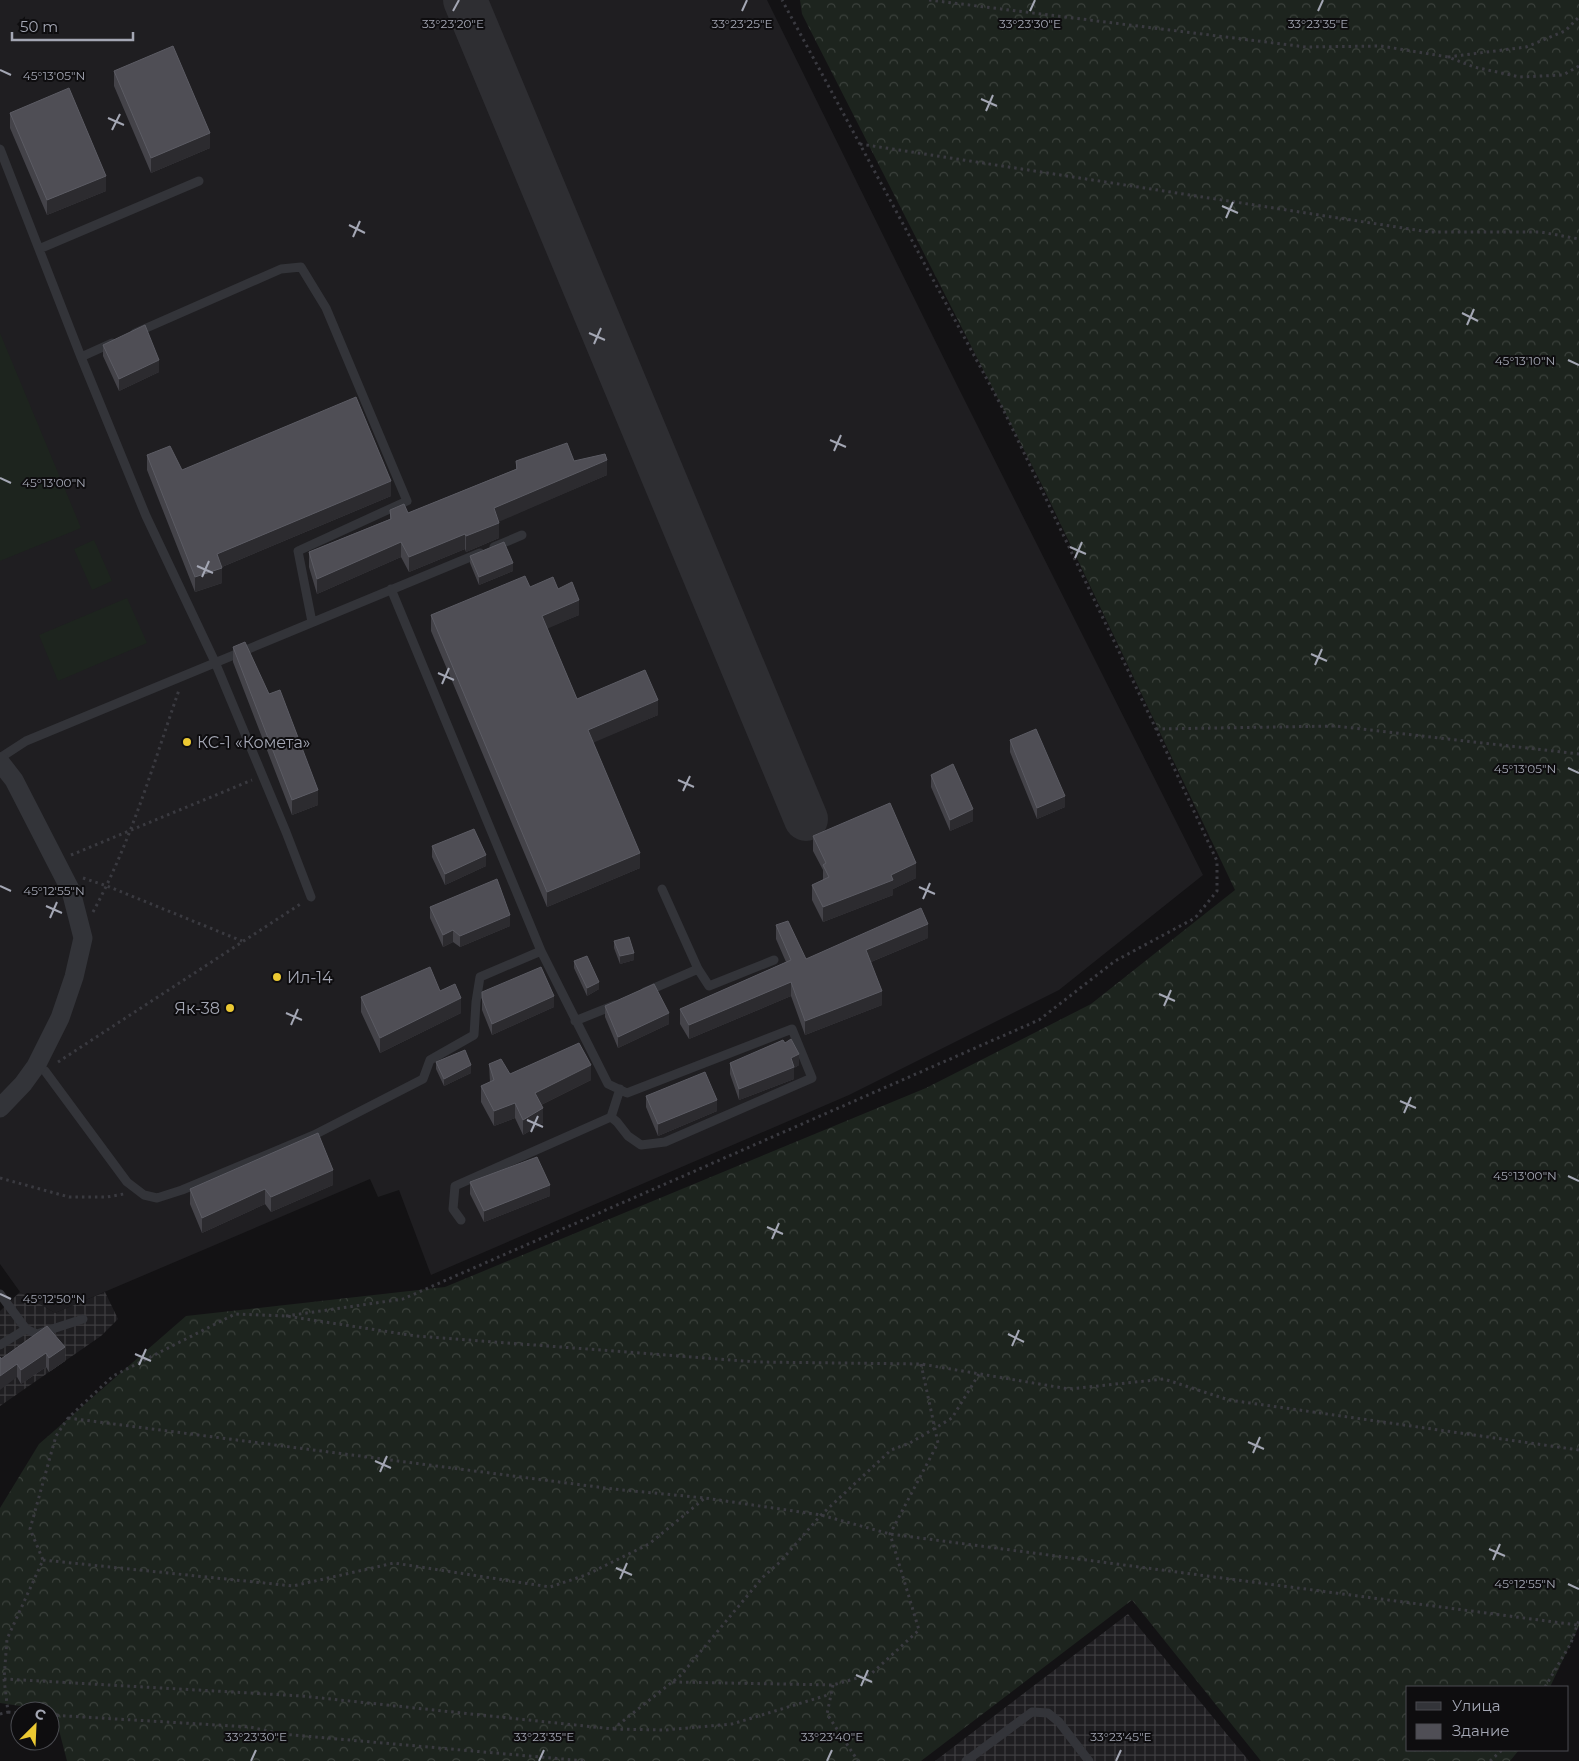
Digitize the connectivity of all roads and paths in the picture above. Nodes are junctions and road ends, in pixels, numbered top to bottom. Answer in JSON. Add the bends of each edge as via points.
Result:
{"nodes":[{"id":1,"x":782,"y":0,"type":"edge"},
{"id":2,"x":929,"y":0,"type":"edge"},
{"id":3,"x":1579,"y":17,"type":"edge"},
{"id":4,"x":1448,"y":57,"type":"junction"},
{"id":5,"x":1579,"y":66,"type":"edge"},
{"id":6,"x":860,"y":144,"type":"junction"},
{"id":7,"x":0,"y":149,"type":"edge"},
{"id":8,"x":199,"y":181,"type":"dead end"},
{"id":9,"x":1579,"y":239,"type":"edge"},
{"id":10,"x":39,"y":249,"type":"junction"},
{"id":11,"x":126,"y":337,"type":"edge"},
{"id":12,"x":117,"y":341,"type":"edge"},
{"id":13,"x":81,"y":357,"type":"junction"},
{"id":14,"x":522,"y":536,"type":"dead end"},
{"id":15,"x":391,"y":590,"type":"junction"},
{"id":16,"x":312,"y":622,"type":"junction"},
{"id":17,"x":215,"y":662,"type":"junction"},
{"id":18,"x":184,"y":675,"type":"junction"},
{"id":19,"x":1156,"y":729,"type":"junction"},
{"id":20,"x":1579,"y":754,"type":"edge"},
{"id":21,"x":0,"y":758,"type":"edge"},
{"id":22,"x":0,"y":762,"type":"edge"},
{"id":23,"x":263,"y":776,"type":"junction"},
{"id":24,"x":130,"y":830,"type":"junction"},
{"id":25,"x":59,"y":867,"type":"junction"},
{"id":26,"x":107,"y":886,"type":"junction"},
{"id":27,"x":662,"y":889,"type":"dead end"},
{"id":28,"x":311,"y":897,"type":"joint"},
{"id":29,"x":82,"y":933,"type":"junction"},
{"id":30,"x":242,"y":942,"type":"junction"},
{"id":31,"x":541,"y":951,"type":"junction"},
{"id":32,"x":774,"y":960,"type":"dead end"},
{"id":33,"x":698,"y":969,"type":"junction"},
{"id":34,"x":638,"y":995,"type":"edge"},
{"id":35,"x":620,"y":1003,"type":"edge"},
{"id":36,"x":576,"y":1021,"type":"junction"},
{"id":37,"x":40,"y":1069,"type":"junction"},
{"id":38,"x":620,"y":1089,"type":"junction"},
{"id":39,"x":0,"y":1108,"type":"edge"},
{"id":40,"x":611,"y":1117,"type":"junction"},
{"id":41,"x":0,"y":1178,"type":"edge"},
{"id":42,"x":137,"y":1191,"type":"junction"},
{"id":43,"x":461,"y":1220,"type":"dead end"},
{"id":44,"x":0,"y":1294,"type":"edge"},
{"id":45,"x":286,"y":1316,"type":"junction"},
{"id":46,"x":83,"y":1319,"type":"dead end"},
{"id":47,"x":26,"y":1329,"type":"junction"},
{"id":48,"x":0,"y":1345,"type":"edge"},
{"id":49,"x":920,"y":1364,"type":"junction"},
{"id":50,"x":979,"y":1374,"type":"junction"},
{"id":51,"x":68,"y":1418,"type":"junction"},
{"id":52,"x":935,"y":1429,"type":"junction"},
{"id":53,"x":1579,"y":1450,"type":"edge"},
{"id":54,"x":705,"y":1498,"type":"junction"},
{"id":55,"x":821,"y":1515,"type":"junction"},
{"id":56,"x":890,"y":1534,"type":"junction"},
{"id":57,"x":43,"y":1560,"type":"junction"},
{"id":58,"x":1579,"y":1620,"type":"edge"},
{"id":59,"x":1577,"y":1625,"type":"junction"},
{"id":60,"x":4,"y":1679,"type":"junction"},
{"id":61,"x":673,"y":1682,"type":"junction"},
{"id":62,"x":833,"y":1685,"type":"junction"},
{"id":63,"x":1546,"y":1686,"type":"edge"},
{"id":64,"x":831,"y":1694,"type":"junction"},
{"id":65,"x":8,"y":1712,"type":"joint"},
{"id":66,"x":0,"y":1714,"type":"edge"},
{"id":67,"x":60,"y":1716,"type":"edge"},
{"id":68,"x":613,"y":1729,"type":"junction"},
{"id":69,"x":1501,"y":1751,"type":"edge"},
{"id":70,"x":585,"y":1761,"type":"edge"},
{"id":71,"x":858,"y":1761,"type":"edge"},
{"id":72,"x":966,"y":1761,"type":"edge"},
{"id":73,"x":1089,"y":1761,"type":"edge"},
{"id":74,"x":1490,"y":1761,"type":"edge"}],
"edges":[{"from":1,"to":6,"type":"path"},
{"from":2,"to":4,"type":"path","via":[[1306,47],[1381,46]]},
{"from":3,"to":4,"type":"path","via":[[1565,31],[1526,47]]},
{"from":4,"to":5,"type":"path","via":[[1520,78],[1563,75]]},
{"from":6,"to":9,"type":"path","via":[[1429,232],[1541,232]]},
{"from":6,"to":19,"type":"path","via":[[1003,409]]},
{"from":7,"to":10,"type":"lane"},
{"from":8,"to":10,"type":"lane"},
{"from":10,"to":13,"type":"lane"},
{"from":11,"to":16,"type":"lane","via":[[281,269],[301,267],[326,308],[407,501],[298,551]]},
{"from":12,"to":13,"type":"lane"},
{"from":13,"to":17,"type":"lane","via":[[146,516]]},
{"from":14,"to":15,"type":"lane"},
{"from":15,"to":16,"type":"lane"},
{"from":15,"to":31,"type":"lane"},
{"from":16,"to":17,"type":"lane"},
{"from":17,"to":18,"type":"lane"},
{"from":17,"to":23,"type":"lane"},
{"from":18,"to":21,"type":"lane","via":[[26,741]]},
{"from":18,"to":24,"type":"path"},
{"from":19,"to":20,"type":"path","via":[[1335,726]]},
{"from":19,"to":45,"type":"path","via":[[1218,861],[1217,891],[1195,918],[1116,961],[1038,1020],[404,1299]]},
{"from":22,"to":25,"type":"street","via":[[14,780]]},
{"from":23,"to":24,"type":"path"},
{"from":23,"to":28,"type":"lane"},
{"from":24,"to":25,"type":"path"},
{"from":24,"to":26,"type":"path"},
{"from":25,"to":26,"type":"path"},
{"from":25,"to":29,"type":"street","via":[[71,891]]},
{"from":26,"to":29,"type":"path"},
{"from":26,"to":30,"type":"path"},
{"from":27,"to":33,"type":"lane"},
{"from":28,"to":30,"type":"path"},
{"from":29,"to":37,"type":"street","via":[[84,938],[60,1018]]},
{"from":30,"to":37,"type":"path"},
{"from":31,"to":36,"type":"lane"},
{"from":31,"to":42,"type":"lane","via":[[480,978],[474,1035],[430,1060],[423,1079],[314,1135],[182,1190],[157,1198]]},
{"from":32,"to":33,"type":"lane","via":[[709,986]]},
{"from":33,"to":34,"type":"lane"},
{"from":35,"to":36,"type":"lane"},
{"from":36,"to":38,"type":"lane","via":[[608,1084]]},
{"from":37,"to":39,"type":"street"},
{"from":37,"to":42,"type":"lane"},
{"from":38,"to":40,"type":"lane"},
{"from":38,"to":40,"type":"lane","via":[[627,1093],[792,1029],[812,1078],[665,1142],[642,1146]]},
{"from":40,"to":43,"type":"lane","via":[[455,1186],[454,1209]]},
{"from":41,"to":42,"type":"path","via":[[69,1197],[107,1197]]},
{"from":44,"to":47,"type":"lane"},
{"from":45,"to":49,"type":"path","via":[[416,1336],[738,1361]]},
{"from":45,"to":51,"type":"path","via":[[235,1314],[113,1376]]},
{"from":46,"to":47,"type":"lane","via":[[38,1334]]},
{"from":47,"to":48,"type":"lane"},
{"from":49,"to":50,"type":"path"},
{"from":49,"to":52,"type":"path"},
{"from":50,"to":52,"type":"path","via":[[952,1418]]},
{"from":50,"to":53,"type":"path","via":[[1069,1389],[1164,1379],[1229,1400]]},
{"from":51,"to":54,"type":"path","via":[[613,1489]]},
{"from":51,"to":57,"type":"path","via":[[56,1436],[30,1529]]},
{"from":52,"to":55,"type":"path","via":[[892,1450]]},
{"from":52,"to":56,"type":"path","via":[[938,1443]]},
{"from":54,"to":55,"type":"path"},
{"from":54,"to":57,"type":"path","via":[[649,1544],[586,1575],[550,1587],[394,1563],[293,1586]]},
{"from":55,"to":56,"type":"path"},
{"from":55,"to":61,"type":"path"},
{"from":56,"to":59,"type":"path"},
{"from":56,"to":62,"type":"path","via":[[919,1630],[871,1674]]},
{"from":57,"to":60,"type":"path","via":[[7,1639]]},
{"from":58,"to":59,"type":"path"},
{"from":59,"to":63,"type":"path","via":[[1571,1643]]},
{"from":60,"to":65,"type":"path"},
{"from":60,"to":68,"type":"path","via":[[302,1696]]},
{"from":61,"to":62,"type":"path"},
{"from":61,"to":68,"type":"path"},
{"from":62,"to":64,"type":"path"},
{"from":64,"to":68,"type":"path","via":[[732,1724],[665,1730]]},
{"from":64,"to":71,"type":"path","via":[[827,1714]]},
{"from":65,"to":66,"type":"path"},
{"from":67,"to":70,"type":"path","via":[[250,1727],[282,1734]]},
{"from":69,"to":74,"type":"path"},
{"from":72,"to":73,"type":"lane","via":[[1032,1712],[1048,1713],[1059,1722]]}]}
